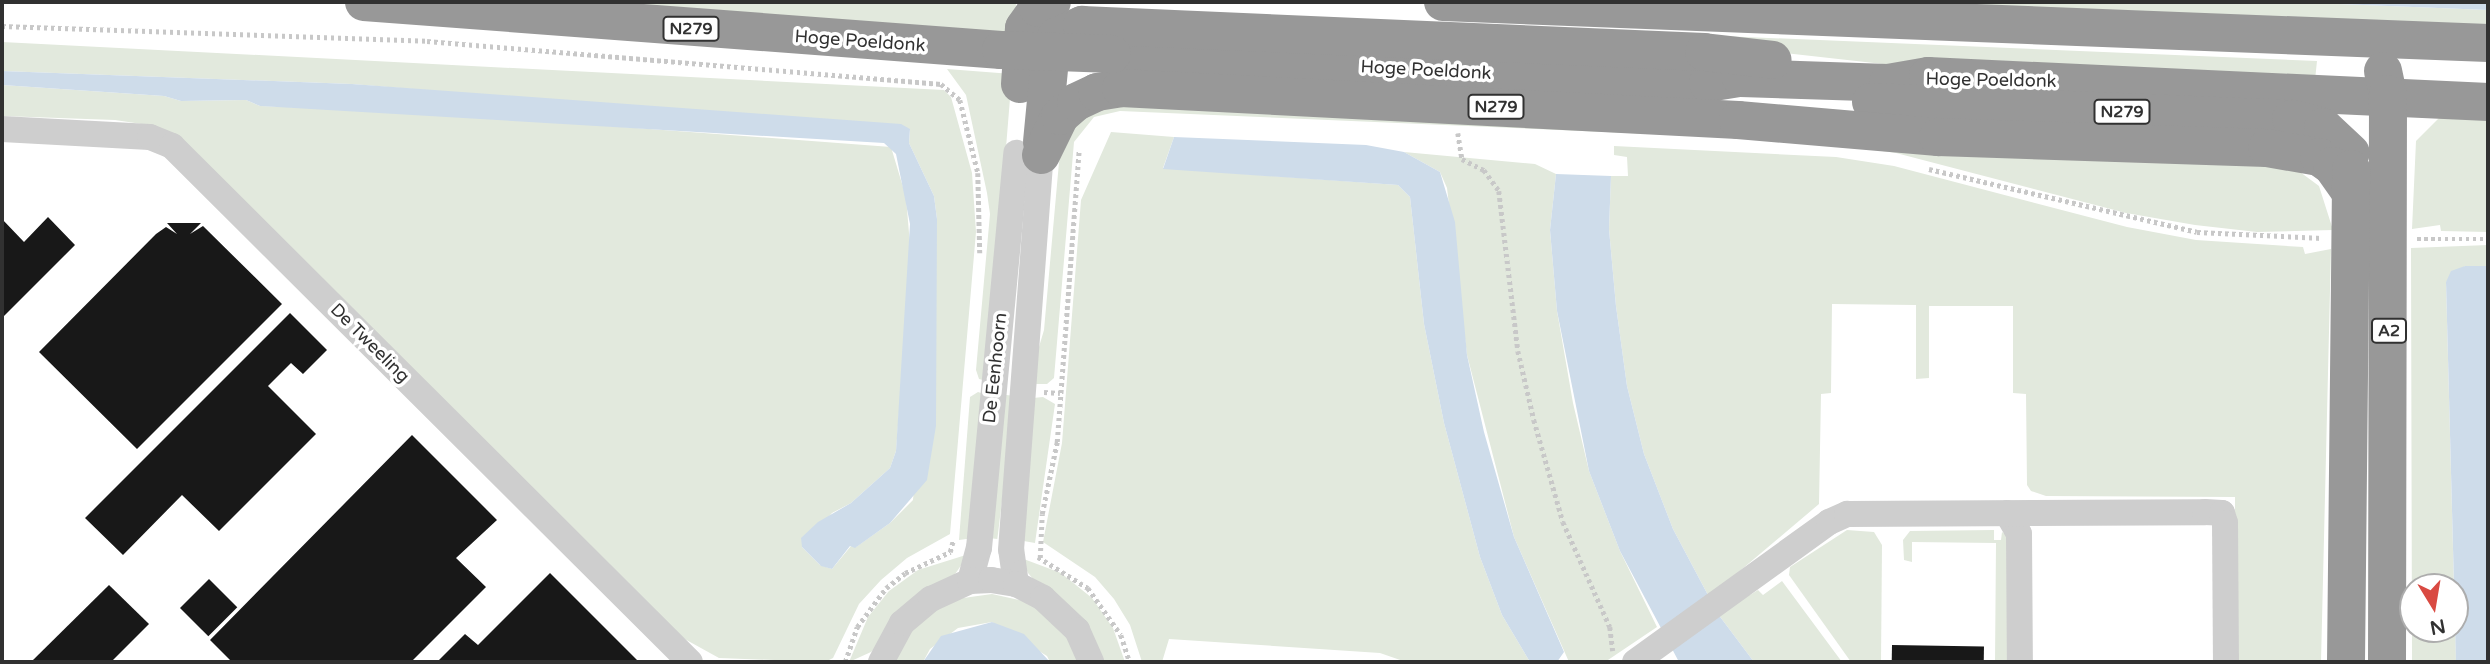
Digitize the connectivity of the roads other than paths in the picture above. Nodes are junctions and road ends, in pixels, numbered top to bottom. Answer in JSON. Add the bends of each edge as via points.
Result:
{"nodes":[{"id":1,"x":363,"y":2,"type":"edge"},
{"id":2,"x":1052,"y":2,"type":"edge"},
{"id":3,"x":1443,"y":2,"type":"edge"},
{"id":4,"x":2375,"y":38,"type":"junction"},
{"id":5,"x":2488,"y":43,"type":"edge"},
{"id":6,"x":1928,"y":76,"type":"junction"},
{"id":7,"x":1707,"y":83,"type":"junction"},
{"id":8,"x":2370,"y":93,"type":"junction"},
{"id":9,"x":2488,"y":102,"type":"edge"},
{"id":10,"x":2,"y":129,"type":"edge"},
{"id":11,"x":2351,"y":153,"type":"junction"},
{"id":12,"x":1028,"y":154,"type":"junction"},
{"id":13,"x":2350,"y":192,"type":"junction"},
{"id":14,"x":2013,"y":524,"type":"junction"},
{"id":15,"x":970,"y":581,"type":"junction"},
{"id":16,"x":1016,"y":584,"type":"junction"},
{"id":17,"x":1625,"y":661,"type":"edge"},
{"id":18,"x":690,"y":662,"type":"edge"},
{"id":19,"x":881,"y":662,"type":"edge"},
{"id":20,"x":1091,"y":662,"type":"edge"},
{"id":21,"x":2020,"y":662,"type":"edge"},
{"id":22,"x":2226,"y":662,"type":"edge"},
{"id":23,"x":2346,"y":662,"type":"edge"},
{"id":24,"x":2387,"y":662,"type":"edge"}],
"edges":[{"from":1,"to":7,"type":"highway","name":"Hoge Poeldonk","number":"N279","bridge":true,"via":[[1001,50]]},
{"from":2,"to":12,"type":"highway","via":[[1038,8],[1024,28]]},
{"from":3,"to":4,"type":"highway"},
{"from":4,"to":5,"type":"highway"},
{"from":4,"to":8,"type":"highway","number":"A2"},
{"from":6,"to":7,"type":"highway","name":"Hoge Poeldonk","number":"N279","via":[[1888,83],[1741,78]]},
{"from":6,"to":8,"type":"highway","name":"Hoge Poeldonk","number":"N279"},
{"from":6,"to":12,"type":"highway","number":"N279","via":[[1704,52],[1082,24],[1056,37],[1051,48]]},
{"from":7,"to":11,"type":"highway","number":"N279","via":[[1882,103],[2291,119],[2323,127]]},
{"from":8,"to":9,"type":"highway","name":"Hoge Poeldonk","number":"N279"},
{"from":8,"to":11,"type":"highway","number":"A2"},
{"from":8,"to":24,"type":"highway","number":"A2"},
{"from":10,"to":18,"type":"street","name":"De Tweeling","via":[[150,136],[172,146]]},
{"from":11,"to":13,"type":"highway","number":"A2"},
{"from":12,"to":13,"type":"highway","number":"N279","via":[[1076,102],[1121,88],[1738,120],[1938,137],[2286,150],[2319,157],[2332,166]]},
{"from":12,"to":15,"type":"street","name":"De Eenhoorn","via":[[979,548]]},
{"from":12,"to":16,"type":"street","name":"De Eenhoorn","via":[[1011,550]]},
{"from":13,"to":23,"type":"highway","number":"A2"},
{"from":14,"to":17,"type":"street","via":[[1847,514]]},
{"from":14,"to":21,"type":"street"},
{"from":14,"to":22,"type":"street","via":[[2057,513],[2222,513]]},
{"from":15,"to":16,"type":"street"},
{"from":15,"to":19,"type":"street","via":[[931,599],[902,623]]},
{"from":16,"to":20,"type":"street","via":[[1043,598],[1077,629]]}]}
